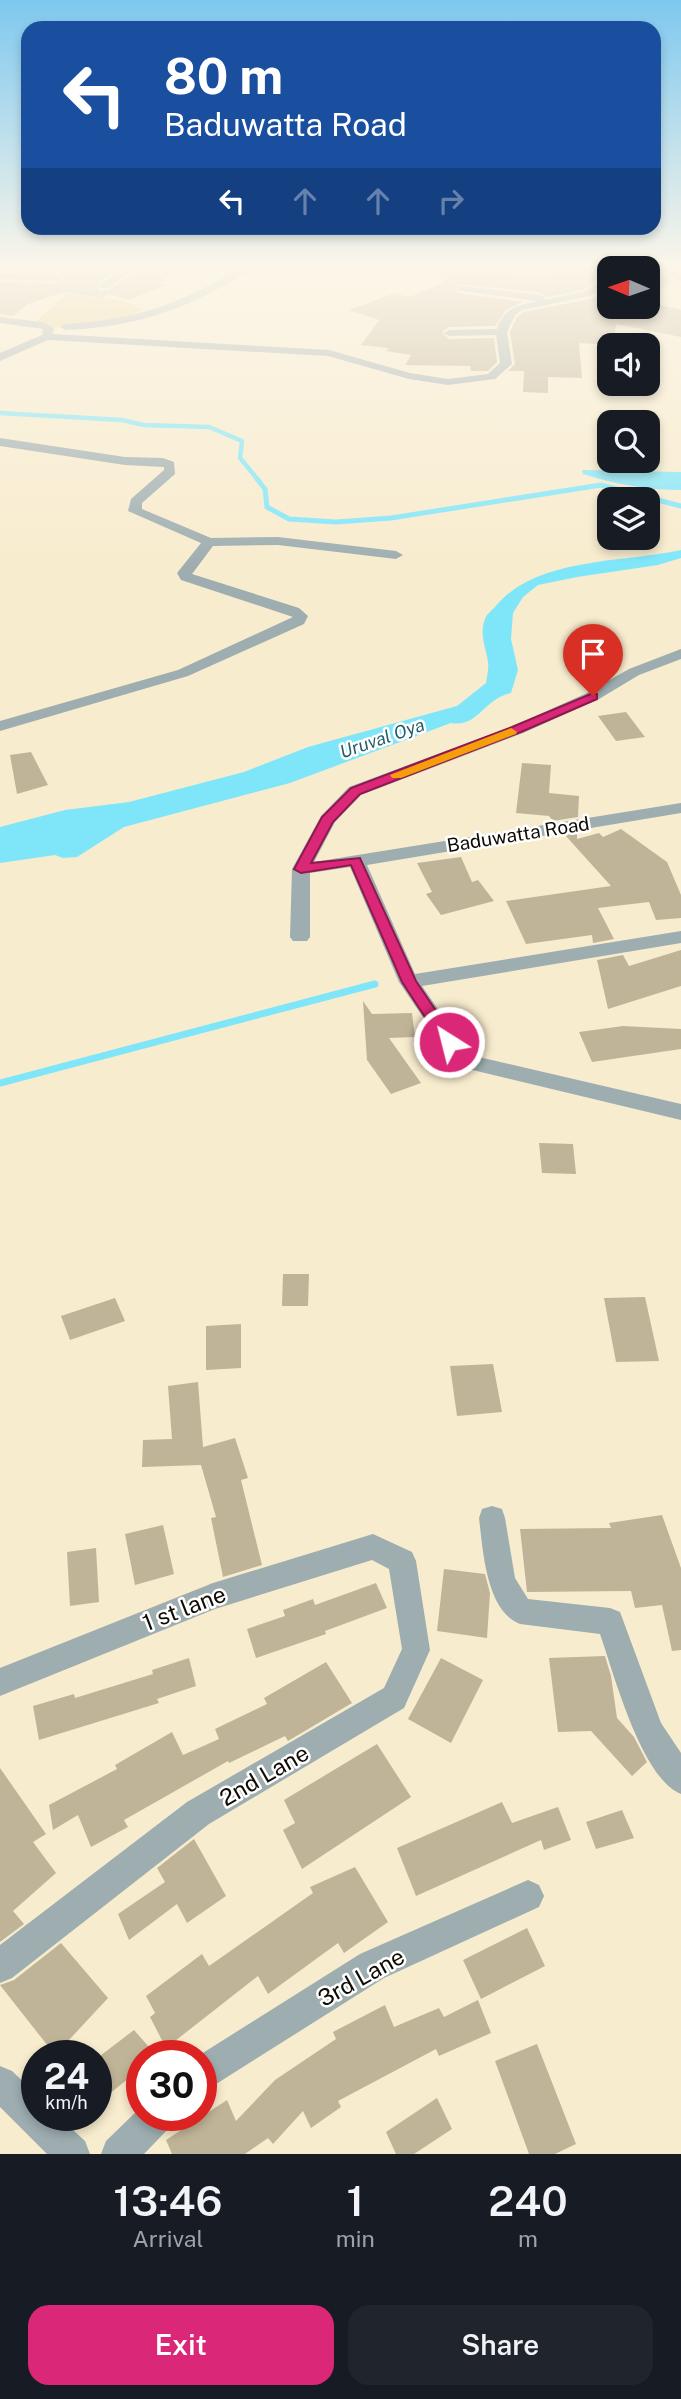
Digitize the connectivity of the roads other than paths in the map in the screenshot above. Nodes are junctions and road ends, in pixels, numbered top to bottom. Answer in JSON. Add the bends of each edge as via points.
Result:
{"nodes":[{"id":1,"x":380,"y":368,"type":"edge"},
{"id":2,"x":502,"y":368,"type":"edge"},
{"id":3,"x":0,"y":442,"type":"edge"},
{"id":4,"x":209,"y":542,"type":"junction"},
{"id":5,"x":396,"y":555,"type":"dead end"},
{"id":6,"x":681,"y":654,"type":"edge"},
{"id":7,"x":0,"y":726,"type":"edge"},
{"id":8,"x":681,"y":808,"type":"edge"},
{"id":9,"x":356,"y":861,"type":"junction"},
{"id":10,"x":301,"y":869,"type":"junction"},
{"id":11,"x":300,"y":937,"type":"dead end"},
{"id":12,"x":681,"y":937,"type":"edge"},
{"id":13,"x":409,"y":982,"type":"junction"},
{"id":14,"x":681,"y":1112,"type":"edge"},
{"id":15,"x":492,"y":1518,"type":"dead end"},
{"id":16,"x":373,"y":1547,"type":"joint"},
{"id":17,"x":0,"y":1682,"type":"edge"},
{"id":18,"x":681,"y":1779,"type":"edge"},
{"id":19,"x":528,"y":1896,"type":"dead end"},
{"id":20,"x":0,"y":1966,"type":"edge"},
{"id":21,"x":217,"y":2064,"type":"edge"},
{"id":22,"x":0,"y":2083,"type":"edge"},
{"id":23,"x":142,"y":2131,"type":"edge"},
{"id":24,"x":72,"y":2154,"type":"edge"},
{"id":25,"x":119,"y":2154,"type":"edge"}],
"edges":[{"from":1,"to":2,"type":"street","via":[[448,382],[491,377]]},
{"from":3,"to":4,"type":"street","via":[[170,465],[170,471],[136,502],[135,510]]},
{"from":4,"to":5,"type":"street","via":[[278,541]]},
{"from":4,"to":7,"type":"street","via":[[184,573],[186,577],[294,611],[301,616],[299,621],[183,673]]},
{"from":6,"to":10,"type":"street","via":[[634,671],[593,696],[517,730],[355,791],[327,820]]},
{"from":8,"to":9,"type":"street","name":"Baduwatta Road"},
{"from":9,"to":10,"type":"street","name":"Baduwatta Road"},
{"from":9,"to":13,"type":"street"},
{"from":10,"to":11,"type":"street"},
{"from":12,"to":13,"type":"street"},
{"from":13,"to":14,"type":"street","via":[[463,1061]]},
{"from":15,"to":18,"type":"street","via":[[502,1582],[520,1611],[610,1622],[649,1732]]},
{"from":16,"to":17,"type":"street","name":"1 st lane","via":[[213,1596]]},
{"from":16,"to":20,"type":"street","name":"2nd Lane","via":[[402,1561],[416,1650],[394,1698],[198,1813]]},
{"from":19,"to":21,"type":"street","name":"3rd Lane","via":[[372,1966]]},
{"from":22,"to":24,"type":"street"},
{"from":23,"to":25,"type":"street"}]}
